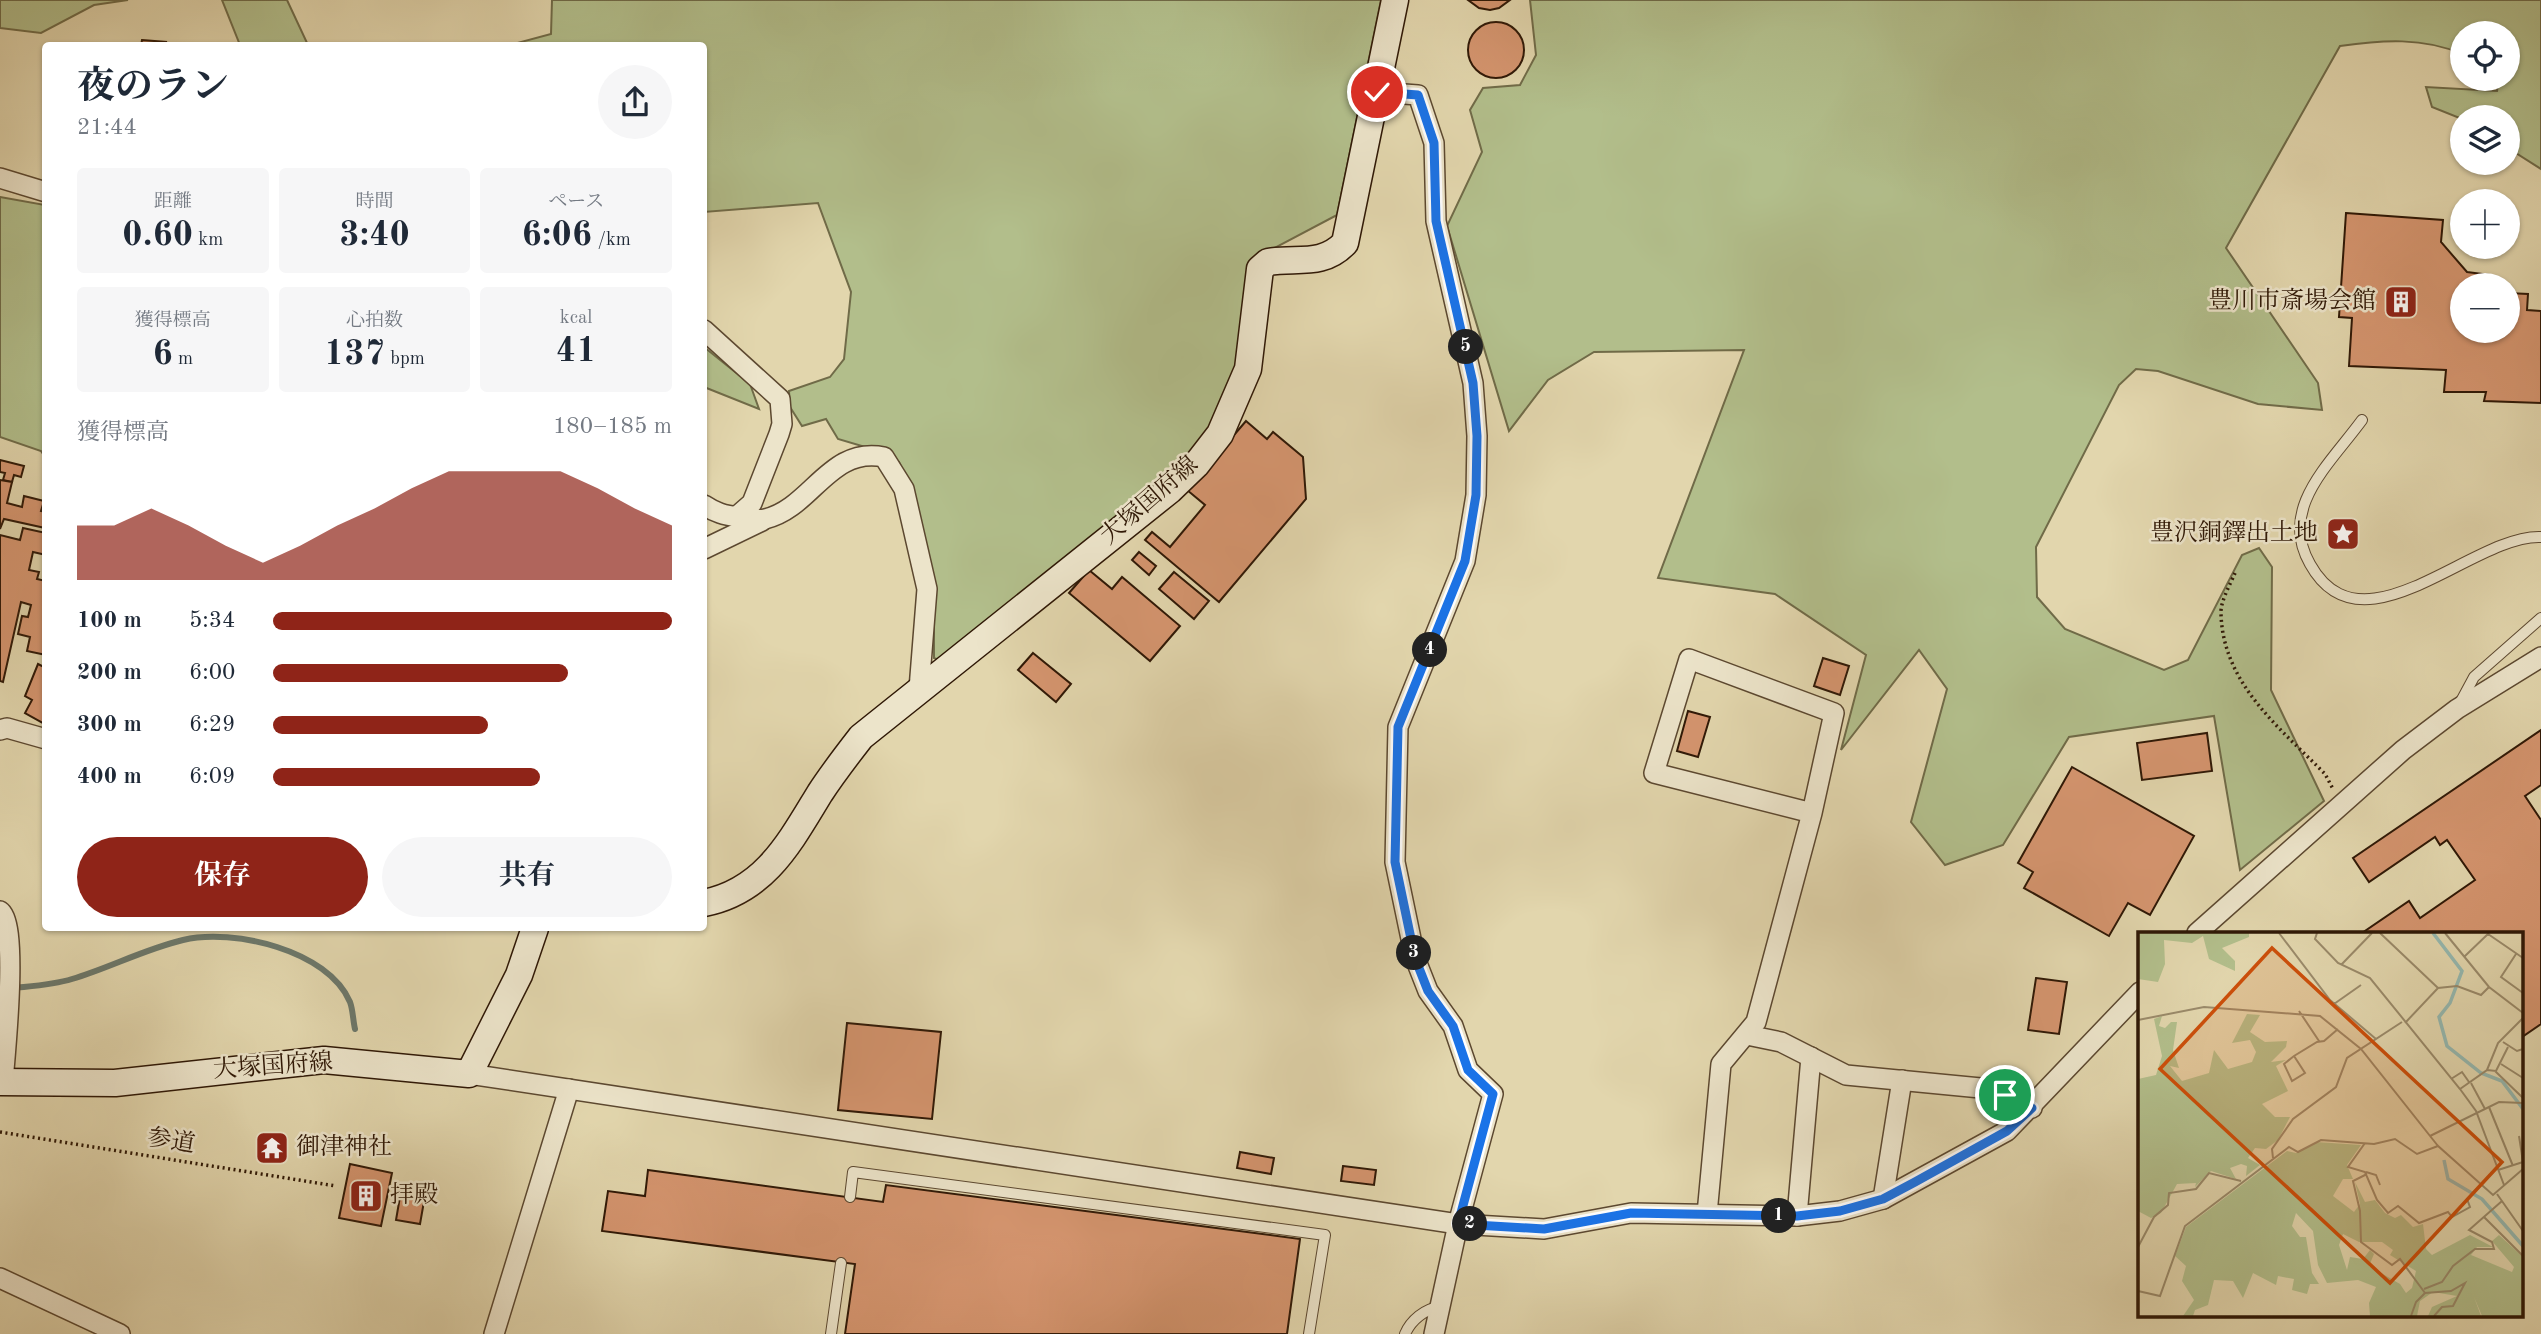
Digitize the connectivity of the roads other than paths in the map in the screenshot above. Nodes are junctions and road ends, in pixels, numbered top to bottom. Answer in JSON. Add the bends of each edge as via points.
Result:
{"nodes":[{"id":1,"x":1395,"y":0,"type":"edge"},
{"id":2,"x":1377,"y":92,"type":"junction"},
{"id":3,"x":0,"y":178,"type":"edge"},
{"id":4,"x":42,"y":191,"type":"edge"},
{"id":5,"x":707,"y":333,"type":"edge"},
{"id":6,"x":2362,"y":420,"type":"dead end"},
{"id":7,"x":707,"y":507,"type":"edge"},
{"id":8,"x":736,"y":517,"type":"junction"},
{"id":9,"x":766,"y":519,"type":"junction"},
{"id":10,"x":2541,"y":537,"type":"edge"},
{"id":11,"x":707,"y":548,"type":"edge"},
{"id":12,"x":2541,"y":618,"type":"edge"},
{"id":13,"x":2541,"y":657,"type":"edge"},
{"id":14,"x":919,"y":689,"type":"junction"},
{"id":15,"x":2457,"y":709,"type":"junction"},
{"id":16,"x":0,"y":730,"type":"edge"},
{"id":17,"x":42,"y":737,"type":"edge"},
{"id":18,"x":1812,"y":813,"type":"junction"},
{"id":19,"x":707,"y":902,"type":"edge"},
{"id":20,"x":0,"y":911,"type":"edge"},
{"id":21,"x":533,"y":931,"type":"edge"},
{"id":22,"x":2198,"y":932,"type":"edge"},
{"id":23,"x":2138,"y":994,"type":"edge"},
{"id":24,"x":1747,"y":1035,"type":"junction"},
{"id":25,"x":1811,"y":1057,"type":"junction"},
{"id":26,"x":469,"y":1074,"type":"junction"},
{"id":27,"x":1902,"y":1080,"type":"junction"},
{"id":28,"x":1,"y":1082,"type":"edge"},
{"id":29,"x":569,"y":1089,"type":"junction"},
{"id":30,"x":2032,"y":1108,"type":"junction"},
{"id":31,"x":850,"y":1197,"type":"dead end"},
{"id":32,"x":1883,"y":1199,"type":"junction"},
{"id":33,"x":1707,"y":1214,"type":"junction"},
{"id":34,"x":1797,"y":1216,"type":"junction"},
{"id":35,"x":1458,"y":1224,"type":"junction"},
{"id":36,"x":841,"y":1263,"type":"dead end"},
{"id":37,"x":0,"y":1278,"type":"edge"},
{"id":38,"x":1440,"y":1307,"type":"junction"},
{"id":39,"x":120,"y":1334,"type":"edge"},
{"id":40,"x":494,"y":1334,"type":"edge"},
{"id":41,"x":831,"y":1334,"type":"edge"},
{"id":42,"x":1309,"y":1334,"type":"edge"},
{"id":43,"x":1405,"y":1334,"type":"edge"},
{"id":44,"x":1434,"y":1334,"type":"edge"}],
"edges":[{"from":1,"to":2,"type":"main road","name":"大塚国府線"},
{"from":2,"to":14,"type":"main road","name":"大塚国府線","via":[[1345,243],[1321,259],[1268,262],[1260,269],[1248,369],[1220,434],[1170,489]]},
{"from":2,"to":35,"type":"street","via":[[1418,95],[1434,143],[1436,221],[1473,383],[1477,436],[1476,495],[1465,561],[1398,727],[1395,862],[1415,958],[1428,991],[1453,1026],[1468,1070],[1493,1094]]},
{"from":3,"to":4,"type":"street"},
{"from":5,"to":8,"type":"street","via":[[780,399],[779,434],[751,503]]},
{"from":6,"to":10,"type":"lane","via":[[2307,496],[2300,513],[2301,547],[2317,576],[2330,588],[2346,596],[2378,599],[2514,543]]},
{"from":7,"to":8,"type":"street"},
{"from":8,"to":9,"type":"street"},
{"from":9,"to":11,"type":"street"},
{"from":9,"to":14,"type":"street","via":[[785,510],[846,460],[865,453],[884,457],[904,489],[926,589]]},
{"from":12,"to":15,"type":"lane","via":[[2474,677]]},
{"from":13,"to":15,"type":"street"},
{"from":14,"to":19,"type":"main road","name":"大塚国府線","via":[[861,737],[779,860],[741,890]]},
{"from":15,"to":22,"type":"street","via":[[2403,750]]},
{"from":16,"to":17,"type":"street"},
{"from":18,"to":18,"type":"street","via":[[1835,713],[1689,659],[1654,774]]},
{"from":18,"to":24,"type":"street","via":[[1756,1022]]},
{"from":20,"to":28,"type":"street","via":[[8,922],[9,963]]},
{"from":21,"to":26,"type":"main road","via":[[519,975]]},
{"from":23,"to":30,"type":"street"},
{"from":24,"to":25,"type":"street","via":[[1782,1042]]},
{"from":24,"to":33,"type":"street","via":[[1721,1064]]},
{"from":25,"to":27,"type":"street","via":[[1846,1075]]},
{"from":25,"to":34,"type":"street"},
{"from":26,"to":28,"type":"main road","name":"大塚国府線","via":[[324,1060],[115,1083]]},
{"from":26,"to":29,"type":"street"},
{"from":27,"to":30,"type":"street","via":[[1991,1089]]},
{"from":27,"to":32,"type":"street"},
{"from":29,"to":35,"type":"street"},
{"from":29,"to":40,"type":"street"},
{"from":30,"to":32,"type":"street","via":[[2007,1131]]},
{"from":31,"to":42,"type":"lane","via":[[853,1172],[1325,1235]]},
{"from":32,"to":34,"type":"street"},
{"from":33,"to":34,"type":"street"},
{"from":33,"to":35,"type":"street","via":[[1607,1215],[1544,1229]]},
{"from":35,"to":38,"type":"street"},
{"from":36,"to":41,"type":"lane"},
{"from":37,"to":39,"type":"street"},
{"from":38,"to":43,"type":"lane","via":[[1429,1308]]},
{"from":38,"to":44,"type":"street"}]}
